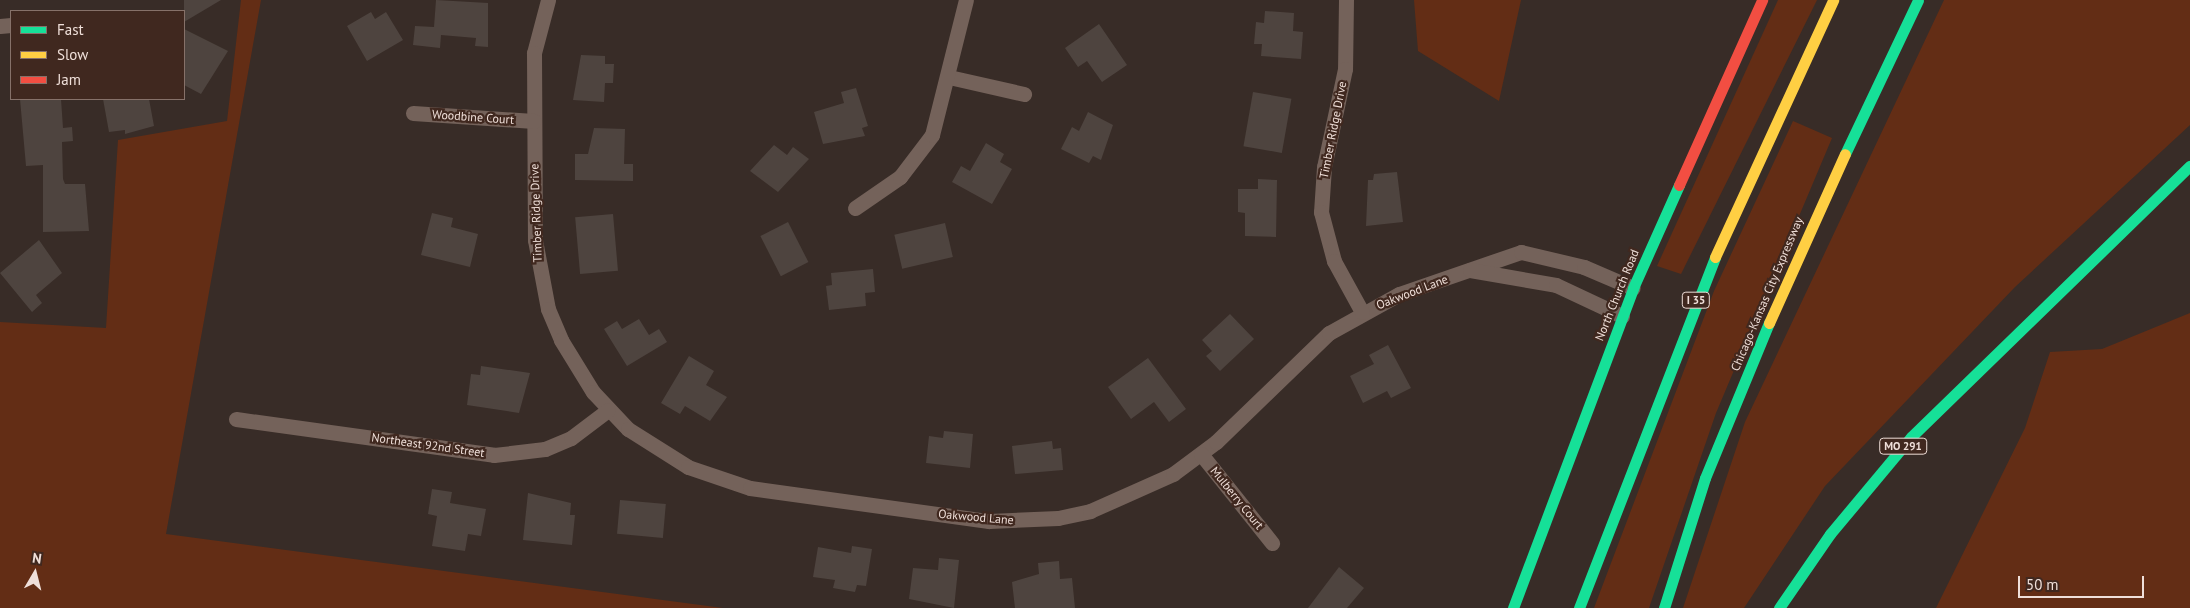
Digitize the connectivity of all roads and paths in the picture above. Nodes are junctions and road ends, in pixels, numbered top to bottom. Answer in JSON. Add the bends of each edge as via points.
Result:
{"nodes":[{"id":1,"x":548,"y":0,"type":"edge"},
{"id":2,"x":966,"y":0,"type":"edge"},
{"id":3,"x":1346,"y":0,"type":"edge"},
{"id":4,"x":1762,"y":0,"type":"edge"},
{"id":5,"x":1833,"y":0,"type":"edge"},
{"id":6,"x":1918,"y":0,"type":"edge"},
{"id":7,"x":949,"y":76,"type":"junction"},
{"id":8,"x":1024,"y":94,"type":"dead end"},
{"id":9,"x":413,"y":113,"type":"dead end"},
{"id":10,"x":534,"y":121,"type":"junction"},
{"id":11,"x":2190,"y":166,"type":"edge"},
{"id":12,"x":855,"y":208,"type":"dead end"},
{"id":13,"x":1470,"y":270,"type":"junction"},
{"id":14,"x":1633,"y":288,"type":"junction"},
{"id":15,"x":1362,"y":312,"type":"junction"},
{"id":16,"x":1622,"y":316,"type":"junction"},
{"id":17,"x":608,"y":410,"type":"junction"},
{"id":18,"x":236,"y":419,"type":"dead end"},
{"id":19,"x":1201,"y":454,"type":"junction"},
{"id":20,"x":1272,"y":543,"type":"dead end"},
{"id":21,"x":1513,"y":608,"type":"edge"},
{"id":22,"x":1578,"y":608,"type":"edge"},
{"id":23,"x":1664,"y":608,"type":"edge"},
{"id":24,"x":1779,"y":608,"type":"edge"}],
"edges":[{"from":1,"to":10,"type":"street","name":"Timber Ridge Drive","via":[[534,53]]},
{"from":2,"to":7,"type":"street"},
{"from":3,"to":15,"type":"street","name":"Timber Ridge Drive","via":[[1345,69],[1324,167],[1321,212],[1334,261]]},
{"from":4,"to":14,"type":"main road","name":"North Church Road"},
{"from":5,"to":22,"type":"main road","number":"I 35","via":[[1700,289]]},
{"from":6,"to":23,"type":"main road","name":"Chicago-Kansas City Expressway","via":[[1792,266],[1705,478]]},
{"from":7,"to":8,"type":"street"},
{"from":7,"to":12,"type":"street","via":[[942,110],[918,158],[879,194]]},
{"from":9,"to":10,"type":"street","name":"Woodbine Court"},
{"from":10,"to":17,"type":"street","name":"Timber Ridge Drive","via":[[535,240],[548,309],[574,364]]},
{"from":11,"to":24,"type":"main road","number":"MO 291","via":[[1911,437],[1830,534]]},
{"from":13,"to":14,"type":"street","name":"Oakwood Lane","via":[[1522,252],[1584,266]]},
{"from":13,"to":15,"type":"street","name":"Oakwood Lane"},
{"from":13,"to":16,"type":"street","via":[[1556,285]]},
{"from":14,"to":16,"type":"main road","name":"North Church Road"},
{"from":15,"to":19,"type":"street","name":"Oakwood Lane","via":[[1300,357]]},
{"from":16,"to":21,"type":"main road","name":"North Church Road"},
{"from":17,"to":18,"type":"street","name":"Northeast 92nd Street","via":[[570,438],[545,449],[511,454]]},
{"from":17,"to":19,"type":"street","name":"Oakwood Lane","via":[[659,451],[713,478],[750,488],[989,521],[1058,518],[1090,511],[1150,487]]},
{"from":19,"to":20,"type":"street","name":"Mulberry Court"}]}
